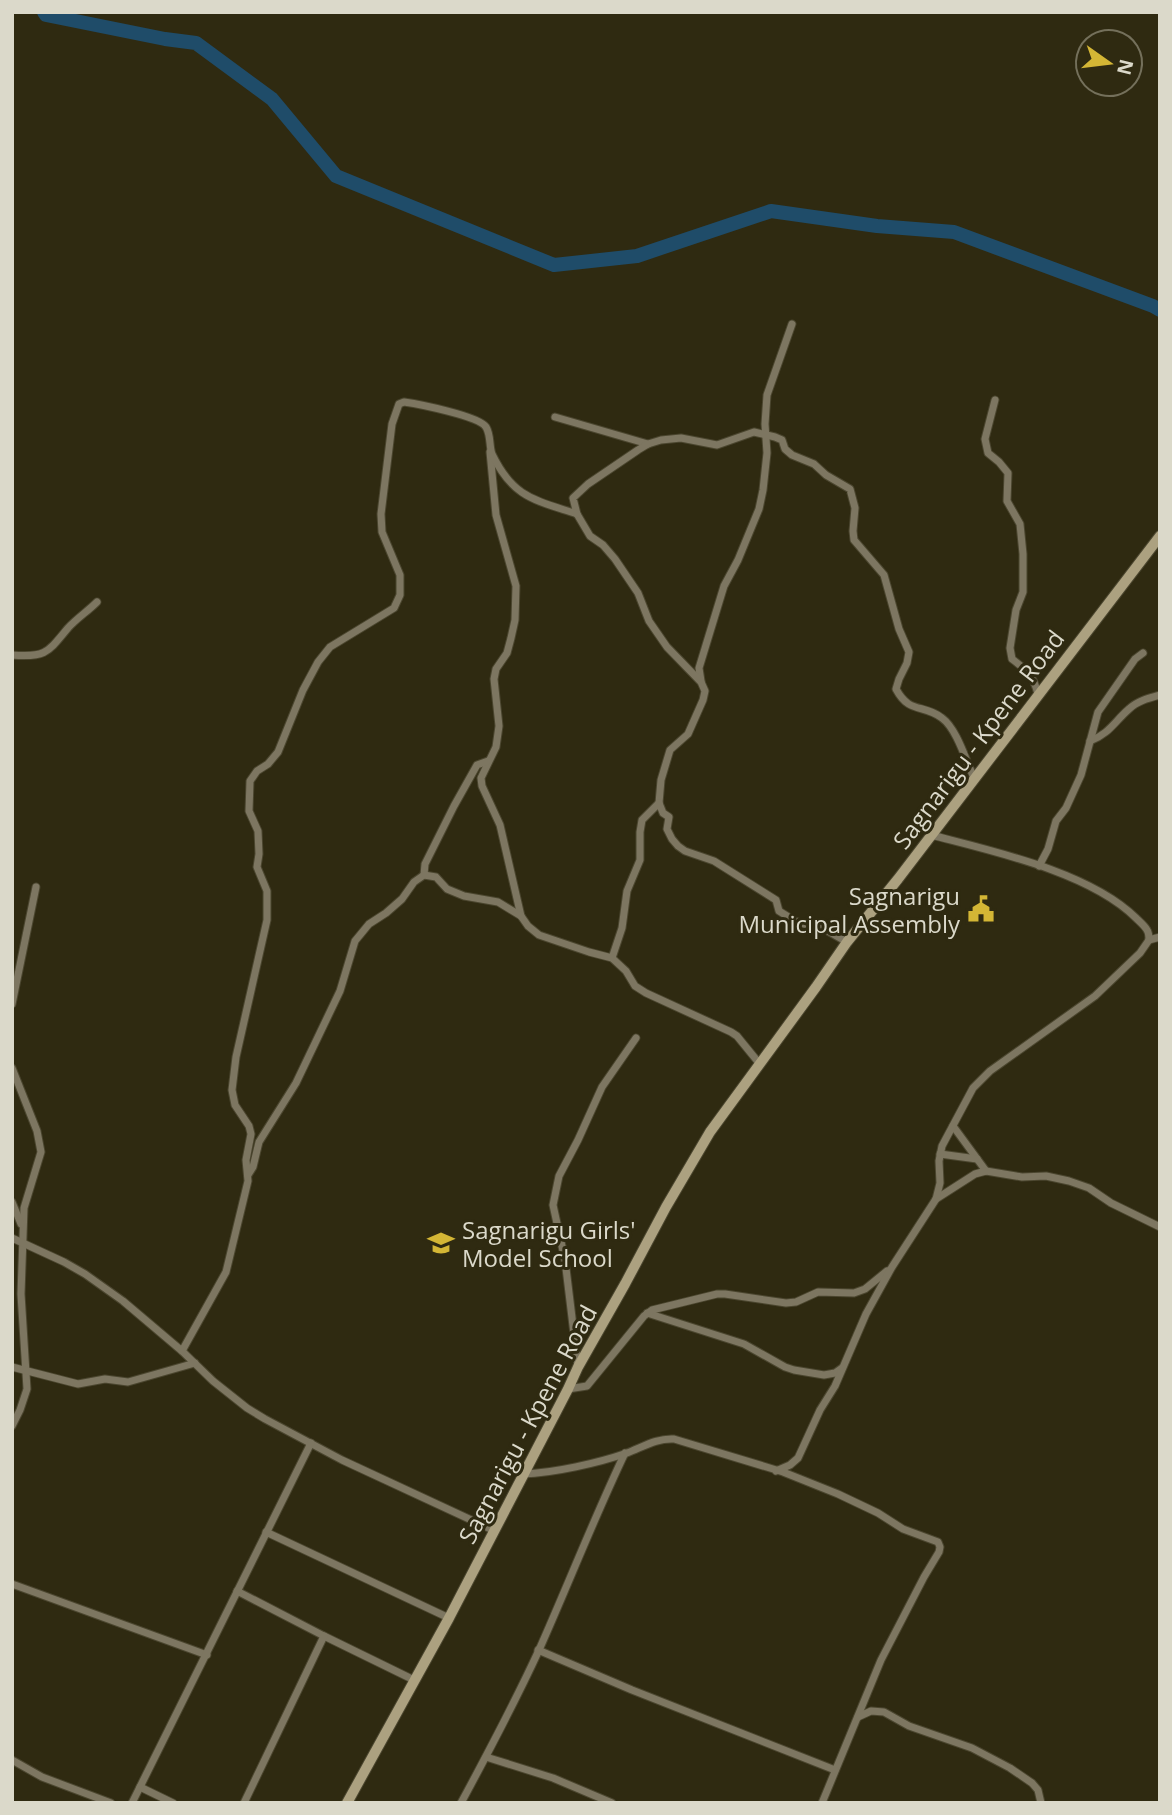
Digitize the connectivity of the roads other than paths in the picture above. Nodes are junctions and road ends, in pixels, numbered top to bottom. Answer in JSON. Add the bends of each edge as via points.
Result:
{"nodes":[{"id":1,"x":792,"y":324,"type":"dead end"},
{"id":2,"x":995,"y":400,"type":"dead end"},
{"id":3,"x":555,"y":417,"type":"dead end"},
{"id":4,"x":766,"y":434,"type":"junction"},
{"id":5,"x":648,"y":444,"type":"junction"},
{"id":6,"x":490,"y":450,"type":"junction"},
{"id":7,"x":577,"y":514,"type":"junction"},
{"id":8,"x":1160,"y":536,"type":"edge"},
{"id":9,"x":97,"y":602,"type":"dead end"},
{"id":10,"x":1143,"y":653,"type":"dead end"},
{"id":11,"x":12,"y":655,"type":"edge"},
{"id":12,"x":701,"y":682,"type":"junction"},
{"id":13,"x":1038,"y":695,"type":"junction"},
{"id":14,"x":1160,"y":695,"type":"edge"},
{"id":15,"x":1090,"y":741,"type":"junction"},
{"id":16,"x":488,"y":760,"type":"junction"},
{"id":17,"x":974,"y":778,"type":"junction"},
{"id":18,"x":659,"y":803,"type":"junction"},
{"id":19,"x":931,"y":835,"type":"junction"},
{"id":20,"x":1039,"y":866,"type":"junction"},
{"id":21,"x":424,"y":875,"type":"junction"},
{"id":22,"x":36,"y":887,"type":"dead end"},
{"id":23,"x":522,"y":916,"type":"junction"},
{"id":24,"x":1160,"y":937,"type":"edge"},
{"id":25,"x":1149,"y":940,"type":"junction"},
{"id":26,"x":847,"y":942,"type":"junction"},
{"id":27,"x":612,"y":958,"type":"junction"},
{"id":28,"x":12,"y":1004,"type":"edge"},
{"id":29,"x":636,"y":1038,"type":"dead end"},
{"id":30,"x":760,"y":1063,"type":"junction"},
{"id":31,"x":12,"y":1068,"type":"edge"},
{"id":32,"x":953,"y":1126,"type":"junction"},
{"id":33,"x":940,"y":1154,"type":"junction"},
{"id":34,"x":976,"y":1159,"type":"junction"},
{"id":35,"x":986,"y":1171,"type":"junction"},
{"id":36,"x":247,"y":1176,"type":"junction"},
{"id":37,"x":936,"y":1199,"type":"junction"},
{"id":38,"x":12,"y":1202,"type":"edge"},
{"id":39,"x":23,"y":1227,"type":"junction"},
{"id":40,"x":1160,"y":1227,"type":"edge"},
{"id":41,"x":12,"y":1238,"type":"edge"},
{"id":42,"x":22,"y":1242,"type":"junction"},
{"id":43,"x":892,"y":1267,"type":"junction"},
{"id":44,"x":647,"y":1313,"type":"junction"},
{"id":45,"x":182,"y":1351,"type":"junction"},
{"id":46,"x":195,"y":1363,"type":"junction"},
{"id":47,"x":12,"y":1367,"type":"edge"},
{"id":48,"x":578,"y":1367,"type":"junction"},
{"id":49,"x":843,"y":1367,"type":"junction"},
{"id":50,"x":26,"y":1371,"type":"junction"},
{"id":51,"x":568,"y":1389,"type":"junction"},
{"id":52,"x":12,"y":1426,"type":"edge"},
{"id":53,"x":311,"y":1443,"type":"junction"},
{"id":54,"x":625,"y":1453,"type":"junction"},
{"id":55,"x":776,"y":1471,"type":"junction"},
{"id":56,"x":523,"y":1474,"type":"junction"},
{"id":57,"x":495,"y":1531,"type":"junction"},
{"id":58,"x":266,"y":1532,"type":"junction"},
{"id":59,"x":12,"y":1584,"type":"edge"},
{"id":60,"x":237,"y":1591,"type":"junction"},
{"id":61,"x":449,"y":1618,"type":"junction"},
{"id":62,"x":324,"y":1636,"type":"junction"},
{"id":63,"x":538,"y":1650,"type":"junction"},
{"id":64,"x":206,"y":1655,"type":"junction"},
{"id":65,"x":415,"y":1680,"type":"junction"},
{"id":66,"x":858,"y":1717,"type":"junction"},
{"id":67,"x":486,"y":1757,"type":"junction"},
{"id":68,"x":12,"y":1760,"type":"edge"},
{"id":69,"x":835,"y":1770,"type":"junction"},
{"id":70,"x":140,"y":1787,"type":"junction"},
{"id":71,"x":111,"y":1803,"type":"edge"},
{"id":72,"x":132,"y":1803,"type":"edge"},
{"id":73,"x":173,"y":1803,"type":"edge"},
{"id":74,"x":244,"y":1803,"type":"edge"},
{"id":75,"x":347,"y":1803,"type":"edge"},
{"id":76,"x":461,"y":1803,"type":"edge"},
{"id":77,"x":612,"y":1803,"type":"edge"},
{"id":78,"x":822,"y":1803,"type":"edge"},
{"id":79,"x":1041,"y":1803,"type":"edge"}],
"edges":[{"from":1,"to":4,"type":"street","via":[[767,395]]},
{"from":2,"to":13,"type":"street","via":[[985,439],[988,453],[1008,473],[1007,500],[1020,524],[1023,554],[1023,592],[1010,648],[1012,659],[1033,677]]},
{"from":3,"to":5,"type":"street"},
{"from":4,"to":5,"type":"street","via":[[754,432],[717,445],[674,438]]},
{"from":4,"to":12,"type":"street","via":[[759,509],[724,586],[699,668]]},
{"from":4,"to":17,"type":"street","via":[[782,440],[792,455],[850,489],[854,540],[884,575],[909,652],[896,689],[908,706],[945,720]]},
{"from":5,"to":7,"type":"street","via":[[578,492],[573,498]]},
{"from":6,"to":7,"type":"street","via":[[517,490]]},
{"from":6,"to":16,"type":"street","via":[[496,515],[517,597],[507,653],[494,678],[499,726],[496,747]]},
{"from":6,"to":36,"type":"street","via":[[487,428],[480,422],[435,407],[399,404],[381,514],[382,531],[400,575],[400,595],[394,608],[330,647],[303,690],[278,752],[250,781],[250,811],[258,831],[257,867],[267,891],[267,920],[232,1090],[251,1134]]},
{"from":7,"to":12,"type":"street","via":[[638,593],[649,621],[667,647]]},
{"from":8,"to":13,"type":"street","name":"Sagnarigu - Kpene Road"},
{"from":9,"to":11,"type":"street","via":[[47,652]]},
{"from":10,"to":15,"type":"street","via":[[1098,712]]},
{"from":12,"to":18,"type":"street","via":[[703,700],[688,734],[670,750]]},
{"from":13,"to":17,"type":"street","name":"Sagnarigu - Kpene Road"},
{"from":14,"to":15,"type":"street","via":[[1130,707],[1102,736]]},
{"from":15,"to":20,"type":"street","via":[[1081,775]]},
{"from":16,"to":21,"type":"street","via":[[477,765],[454,806]]},
{"from":16,"to":23,"type":"street","via":[[482,786],[500,825]]},
{"from":17,"to":19,"type":"street","name":"Sagnarigu - Kpene Road"},
{"from":18,"to":26,"type":"street","via":[[669,817],[671,839],[685,851],[714,861],[776,900],[779,911],[794,922],[819,926]]},
{"from":18,"to":27,"type":"street","via":[[642,820],[640,860],[627,891]]},
{"from":19,"to":20,"type":"street"},
{"from":19,"to":26,"type":"street","name":"Sagnarigu - Kpene Road"},
{"from":20,"to":25,"type":"street","via":[[1114,900],[1147,930]]},
{"from":21,"to":23,"type":"street","via":[[436,877],[447,889],[498,902]]},
{"from":21,"to":36,"type":"street","via":[[355,941],[340,990],[296,1083],[259,1142]]},
{"from":22,"to":28,"type":"street"},
{"from":23,"to":27,"type":"street","via":[[539,935]]},
{"from":24,"to":25,"type":"street"},
{"from":25,"to":32,"type":"street","via":[[1095,996],[990,1070],[973,1088]]},
{"from":26,"to":30,"type":"street","name":"Sagnarigu - Kpene Road"},
{"from":27,"to":30,"type":"street","via":[[635,986],[731,1032]]},
{"from":29,"to":48,"type":"street","via":[[602,1087],[559,1176],[553,1205]]},
{"from":30,"to":48,"type":"street","name":"Sagnarigu - Kpene Road","via":[[710,1132]]},
{"from":31,"to":39,"type":"street","via":[[41,1152]]},
{"from":32,"to":33,"type":"street"},
{"from":32,"to":34,"type":"street"},
{"from":33,"to":34,"type":"street"},
{"from":33,"to":37,"type":"street"},
{"from":34,"to":35,"type":"street"},
{"from":35,"to":37,"type":"street"},
{"from":35,"to":40,"type":"street","via":[[1069,1181]]},
{"from":36,"to":45,"type":"street","via":[[226,1272]]},
{"from":37,"to":43,"type":"street"},
{"from":38,"to":39,"type":"street"},
{"from":39,"to":42,"type":"street"},
{"from":41,"to":42,"type":"street"},
{"from":42,"to":45,"type":"street","via":[[85,1274]]},
{"from":42,"to":50,"type":"street"},
{"from":43,"to":44,"type":"street","via":[[854,1293],[818,1292],[786,1303],[717,1294]]},
{"from":43,"to":49,"type":"street"},
{"from":44,"to":49,"type":"street","via":[[744,1344],[794,1370],[829,1375]]},
{"from":44,"to":51,"type":"street","via":[[587,1386]]},
{"from":45,"to":46,"type":"street"},
{"from":46,"to":50,"type":"street","via":[[128,1382],[105,1379],[78,1384]]},
{"from":46,"to":53,"type":"street","via":[[247,1408]]},
{"from":47,"to":50,"type":"street"},
{"from":48,"to":51,"type":"street","name":"Sagnarigu - Kpene Road"},
{"from":49,"to":55,"type":"street","via":[[798,1458]]},
{"from":50,"to":52,"type":"street","via":[[27,1389]]},
{"from":51,"to":56,"type":"street","name":"Sagnarigu - Kpene Road"},
{"from":53,"to":57,"type":"street"},
{"from":53,"to":58,"type":"street"},
{"from":54,"to":55,"type":"street","via":[[674,1438]]},
{"from":54,"to":56,"type":"street","via":[[560,1470]]},
{"from":54,"to":63,"type":"street"},
{"from":55,"to":66,"type":"street","via":[[838,1494],[903,1530],[938,1542],[940,1547],[881,1660]]},
{"from":56,"to":57,"type":"street","name":"Sagnarigu - Kpene Road"},
{"from":57,"to":61,"type":"street","name":"Sagnarigu - Kpene Road"},
{"from":58,"to":60,"type":"street"},
{"from":58,"to":61,"type":"street"},
{"from":59,"to":64,"type":"street"},
{"from":60,"to":62,"type":"street"},
{"from":60,"to":64,"type":"street"},
{"from":61,"to":65,"type":"street","name":"Sagnarigu - Kpene Road"},
{"from":62,"to":65,"type":"street"},
{"from":62,"to":74,"type":"street"},
{"from":63,"to":67,"type":"street"},
{"from":63,"to":69,"type":"street"},
{"from":64,"to":70,"type":"street"},
{"from":65,"to":75,"type":"street","name":"Sagnarigu - Kpene Road"},
{"from":66,"to":69,"type":"street"},
{"from":66,"to":79,"type":"street","via":[[884,1712],[972,1748],[1032,1783]]},
{"from":67,"to":76,"type":"street"},
{"from":67,"to":77,"type":"street"},
{"from":68,"to":71,"type":"street","via":[[42,1777]]},
{"from":69,"to":78,"type":"street"},
{"from":70,"to":72,"type":"street"},
{"from":70,"to":73,"type":"street"}]}
